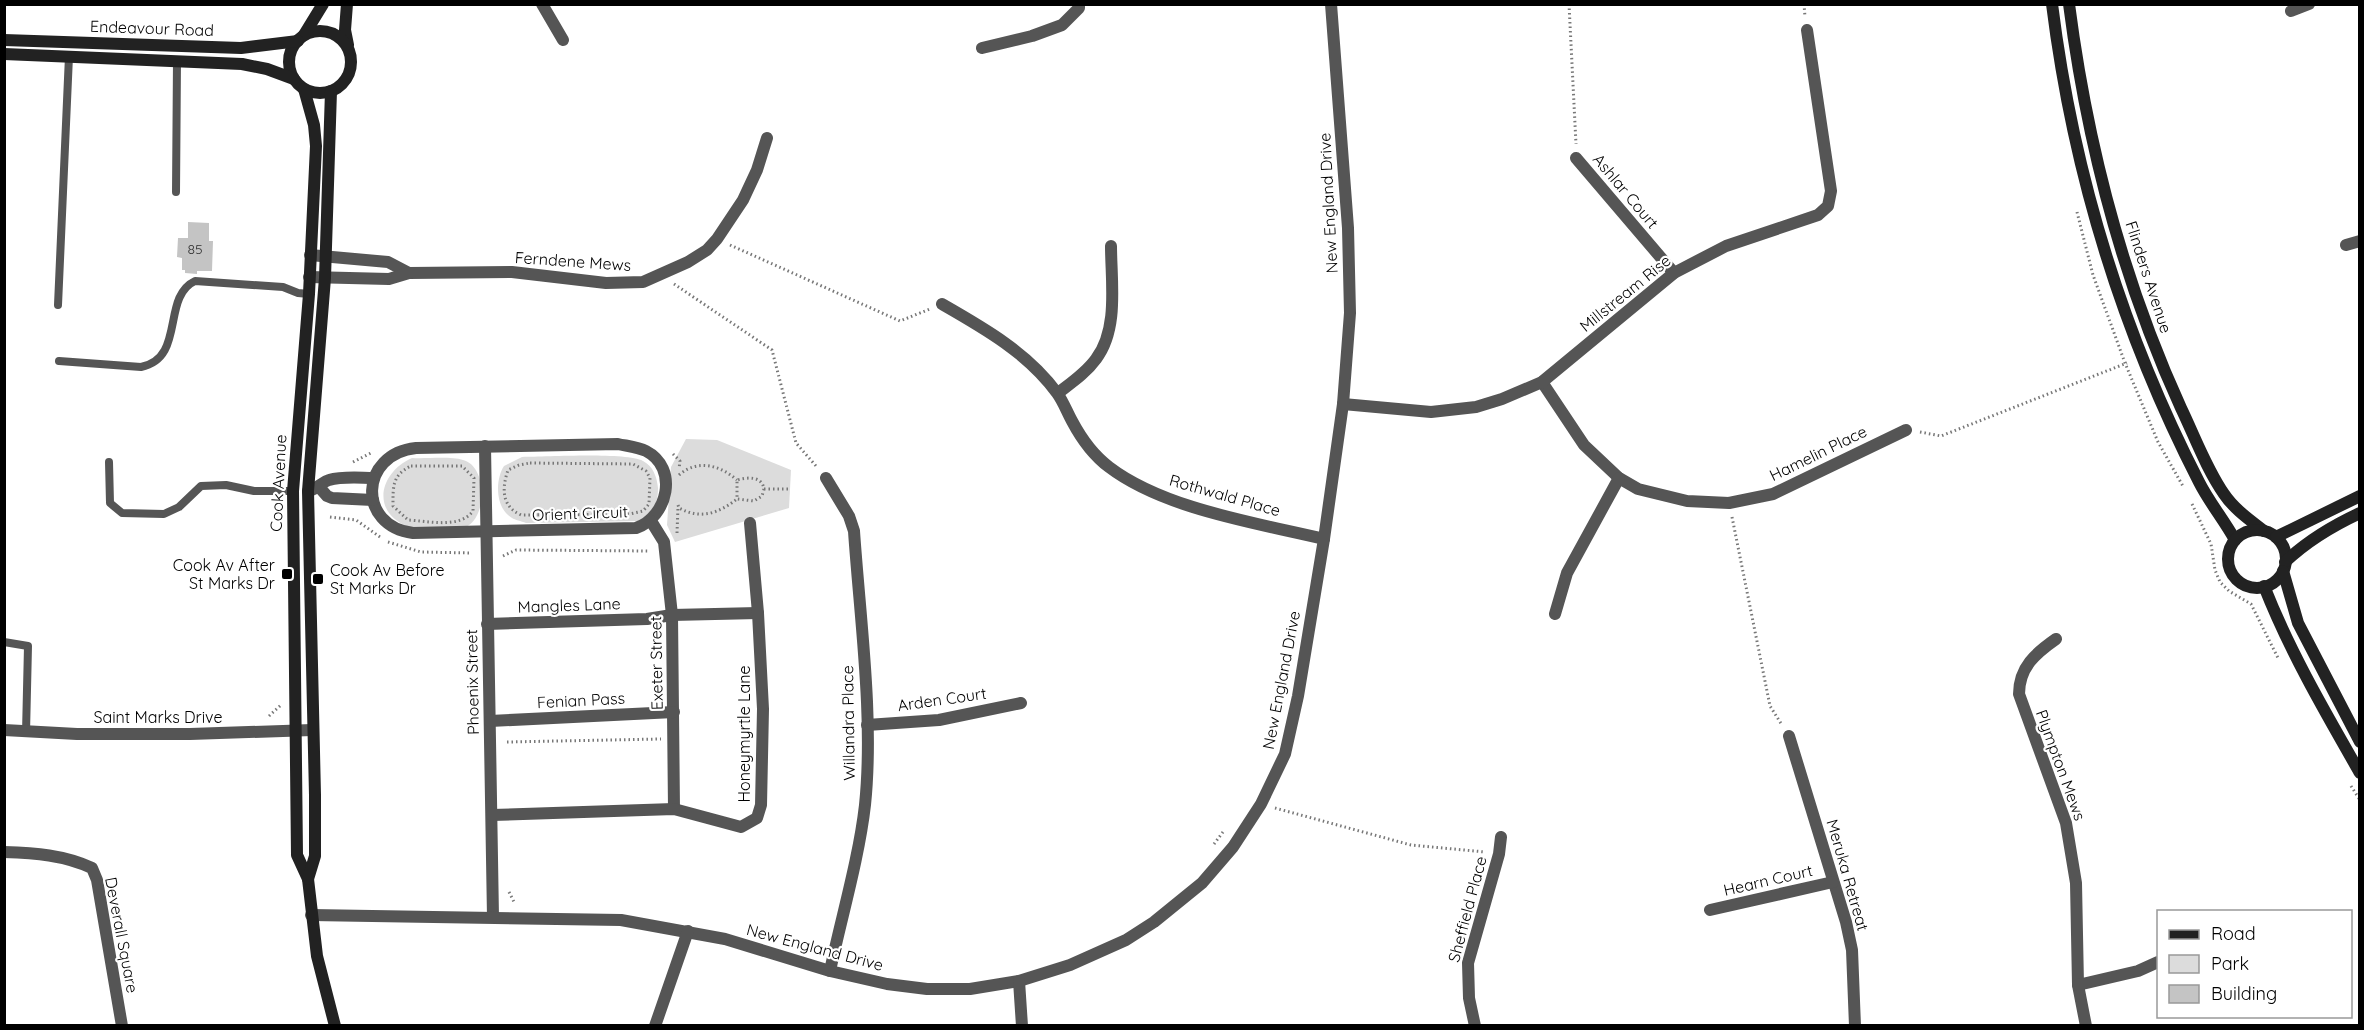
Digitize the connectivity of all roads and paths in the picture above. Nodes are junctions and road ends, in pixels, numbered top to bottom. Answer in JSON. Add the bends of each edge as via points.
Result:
{"nodes":[{"id":1,"x":323,"y":4,"type":"edge"},
{"id":2,"x":347,"y":4,"type":"edge"},
{"id":3,"x":542,"y":4,"type":"edge"},
{"id":4,"x":1079,"y":4,"type":"edge"},
{"id":5,"x":1331,"y":4,"type":"edge"},
{"id":6,"x":1569,"y":4,"type":"edge"},
{"id":7,"x":2052,"y":4,"type":"edge"},
{"id":8,"x":2070,"y":4,"type":"edge"},
{"id":9,"x":2309,"y":4,"type":"edge"},
{"id":10,"x":2291,"y":11,"type":"dead end"},
{"id":11,"x":1807,"y":30,"type":"dead end"},
{"id":12,"x":300,"y":38,"type":"junction"},
{"id":13,"x":4,"y":40,"type":"edge"},
{"id":14,"x":563,"y":40,"type":"dead end"},
{"id":15,"x":348,"y":48,"type":"junction"},
{"id":16,"x":982,"y":48,"type":"dead end"},
{"id":17,"x":4,"y":54,"type":"edge"},
{"id":18,"x":69,"y":56,"type":"junction"},
{"id":19,"x":177,"y":61,"type":"junction"},
{"id":20,"x":294,"y":79,"type":"junction"},
{"id":21,"x":304,"y":89,"type":"junction"},
{"id":22,"x":332,"y":91,"type":"junction"},
{"id":23,"x":767,"y":138,"type":"dead end"},
{"id":24,"x":1576,"y":158,"type":"joint"},
{"id":25,"x":176,"y":192,"type":"dead end"},
{"id":26,"x":717,"y":239,"type":"junction"},
{"id":27,"x":2360,"y":241,"type":"edge"},
{"id":28,"x":2346,"y":245,"type":"dead end"},
{"id":29,"x":1111,"y":246,"type":"dead end"},
{"id":30,"x":310,"y":255,"type":"junction"},
{"id":31,"x":325,"y":256,"type":"junction"},
{"id":32,"x":409,"y":273,"type":"junction"},
{"id":33,"x":665,"y":273,"type":"junction"},
{"id":34,"x":1674,"y":273,"type":"junction"},
{"id":35,"x":309,"y":277,"type":"junction"},
{"id":36,"x":325,"y":278,"type":"junction"},
{"id":37,"x":309,"y":294,"type":"junction"},
{"id":38,"x":323,"y":295,"type":"junction"},
{"id":39,"x":942,"y":304,"type":"joint"},
{"id":40,"x":58,"y":305,"type":"dead end"},
{"id":41,"x":2142,"y":357,"type":"junction"},
{"id":42,"x":59,"y":361,"type":"dead end"},
{"id":43,"x":1542,"y":382,"type":"junction"},
{"id":44,"x":1058,"y":393,"type":"junction"},
{"id":45,"x":1343,"y":404,"type":"junction"},
{"id":46,"x":1906,"y":430,"type":"joint"},
{"id":47,"x":485,"y":447,"type":"junction"},
{"id":48,"x":109,"y":462,"type":"dead end"},
{"id":49,"x":826,"y":477,"type":"joint"},
{"id":50,"x":374,"y":478,"type":"junction"},
{"id":51,"x":1619,"y":478,"type":"junction"},
{"id":52,"x":737,"y":480,"type":"junction"},
{"id":53,"x":679,"y":486,"type":"dead end"},
{"id":54,"x":314,"y":489,"type":"junction"},
{"id":55,"x":764,"y":489,"type":"junction"},
{"id":56,"x":790,"y":489,"type":"dead end"},
{"id":57,"x":293,"y":491,"type":"junction"},
{"id":58,"x":2360,"y":496,"type":"edge"},
{"id":59,"x":678,"y":497,"type":"dead end"},
{"id":60,"x":737,"y":499,"type":"junction"},
{"id":61,"x":373,"y":501,"type":"junction"},
{"id":62,"x":505,"y":502,"type":"joint"},
{"id":63,"x":1729,"y":503,"type":"junction"},
{"id":64,"x":678,"y":507,"type":"junction"},
{"id":65,"x":2360,"y":513,"type":"edge"},
{"id":66,"x":651,"y":521,"type":"junction"},
{"id":67,"x":461,"y":522,"type":"joint"},
{"id":68,"x":750,"y":522,"type":"dead end"},
{"id":69,"x":2264,"y":531,"type":"junction"},
{"id":70,"x":486,"y":533,"type":"junction"},
{"id":71,"x":2276,"y":537,"type":"junction"},
{"id":72,"x":1324,"y":539,"type":"junction"},
{"id":73,"x":2235,"y":540,"type":"junction"},
{"id":74,"x":671,"y":552,"type":"junction"},
{"id":75,"x":503,"y":566,"type":"dead end"},
{"id":76,"x":2284,"y":566,"type":"junction"},
{"id":77,"x":2264,"y":586,"type":"junction"},
{"id":78,"x":758,"y":613,"type":"junction"},
{"id":79,"x":1555,"y":614,"type":"dead end"},
{"id":80,"x":672,"y":615,"type":"junction"},
{"id":81,"x":487,"y":624,"type":"junction"},
{"id":82,"x":2056,"y":639,"type":"dead end"},
{"id":83,"x":4,"y":642,"type":"edge"},
{"id":84,"x":1021,"y":703,"type":"dead end"},
{"id":85,"x":674,"y":712,"type":"junction"},
{"id":86,"x":506,"y":720,"type":"junction"},
{"id":87,"x":490,"y":721,"type":"junction"},
{"id":88,"x":867,"y":725,"type":"junction"},
{"id":89,"x":4,"y":730,"type":"edge"},
{"id":90,"x":295,"y":730,"type":"junction"},
{"id":91,"x":312,"y":730,"type":"junction"},
{"id":92,"x":26,"y":733,"type":"junction"},
{"id":93,"x":1789,"y":736,"type":"joint"},
{"id":94,"x":674,"y":739,"type":"junction"},
{"id":95,"x":2360,"y":742,"type":"edge"},
{"id":96,"x":2360,"y":773,"type":"edge"},
{"id":97,"x":1261,"y":804,"type":"junction"},
{"id":98,"x":674,"y":809,"type":"junction"},
{"id":99,"x":492,"y":815,"type":"junction"},
{"id":100,"x":1227,"y":828,"type":"dead end"},
{"id":101,"x":1501,"y":837,"type":"dead end"},
{"id":102,"x":1213,"y":844,"type":"dead end"},
{"id":103,"x":4,"y":852,"type":"edge"},
{"id":104,"x":1499,"y":854,"type":"junction"},
{"id":105,"x":308,"y":879,"type":"junction"},
{"id":106,"x":509,"y":882,"type":"dead end"},
{"id":107,"x":1833,"y":882,"type":"junction"},
{"id":108,"x":492,"y":903,"type":"junction"},
{"id":109,"x":1710,"y":910,"type":"dead end"},
{"id":110,"x":311,"y":915,"type":"junction"},
{"id":111,"x":493,"y":917,"type":"junction"},
{"id":112,"x":688,"y":931,"type":"junction"},
{"id":113,"x":2157,"y":962,"type":"edge"},
{"id":114,"x":830,"y":971,"type":"junction"},
{"id":115,"x":1019,"y":981,"type":"junction"},
{"id":116,"x":2078,"y":985,"type":"junction"},
{"id":117,"x":122,"y":1026,"type":"edge"},
{"id":118,"x":335,"y":1026,"type":"edge"},
{"id":119,"x":655,"y":1026,"type":"edge"},
{"id":120,"x":1022,"y":1026,"type":"edge"},
{"id":121,"x":1475,"y":1026,"type":"edge"},
{"id":122,"x":1855,"y":1026,"type":"edge"},
{"id":123,"x":2086,"y":1026,"type":"edge"}],
"edges":[{"from":1,"to":12,"type":"street"},
{"from":2,"to":15,"type":"street"},
{"from":3,"to":14,"type":"street"},
{"from":4,"to":16,"type":"street","via":[[1062,25]]},
{"from":5,"to":45,"type":"street","name":"New England Drive","via":[[1348,228],[1350,313]]},
{"from":6,"to":24,"type":"path"},
{"from":7,"to":41,"type":"street","name":"Flinders Avenue","via":[[2083,178]]},
{"from":8,"to":69,"type":"street","name":"Flinders Avenue","via":[[2102,181],[2154,343],[2224,495]]},
{"from":9,"to":10,"type":"street"},
{"from":11,"to":34,"type":"street","name":"Millstream Rise","via":[[1831,191],[1828,206],[1818,215],[1726,246]]},
{"from":12,"to":13,"type":"street","name":"Endeavour Road","via":[[241,48]]},
{"from":12,"to":15,"type":"street","via":[[315,31],[327,32],[339,37]]},
{"from":12,"to":20,"type":"street","via":[[289,61]]},
{"from":15,"to":22,"type":"street","via":[[349,74]]},
{"from":17,"to":18,"type":"street","name":"Endeavour Road"},
{"from":18,"to":19,"type":"street","name":"Endeavour Road"},
{"from":18,"to":40,"type":"lane"},
{"from":19,"to":20,"type":"street","name":"Endeavour Road","via":[[242,64]]},
{"from":19,"to":25,"type":"lane"},
{"from":20,"to":21,"type":"street"},
{"from":21,"to":22,"type":"street"},
{"from":21,"to":30,"type":"street","name":"Cook Avenue","via":[[316,146]]},
{"from":22,"to":31,"type":"street","name":"Cook Avenue"},
{"from":23,"to":26,"type":"street","name":"Ferndene Mews","via":[[743,200]]},
{"from":24,"to":34,"type":"street","name":"Ashlar Court"},
{"from":26,"to":33,"type":"street","name":"Ferndene Mews","via":[[707,250]]},
{"from":26,"to":39,"type":"path","via":[[900,321]]},
{"from":27,"to":28,"type":"street"},
{"from":29,"to":44,"type":"street","via":[[1109,331],[1089,368]]},
{"from":30,"to":31,"type":"street","name":"Ferndene Mews"},
{"from":30,"to":35,"type":"street","name":"Cook Avenue"},
{"from":31,"to":32,"type":"street","name":"Ferndene Mews","via":[[388,262]]},
{"from":31,"to":36,"type":"street","name":"Cook Avenue"},
{"from":32,"to":33,"type":"street","name":"Ferndene Mews","via":[[512,272],[625,284]]},
{"from":32,"to":36,"type":"street","name":"Ferndene Mews","via":[[389,279]]},
{"from":33,"to":49,"type":"path","via":[[673,283],[772,350],[796,443]]},
{"from":34,"to":43,"type":"street","name":"Millstream Rise"},
{"from":35,"to":36,"type":"street","name":"Ferndene Mews"},
{"from":35,"to":37,"type":"street","name":"Cook Avenue"},
{"from":36,"to":38,"type":"street","name":"Cook Avenue"},
{"from":37,"to":38,"type":"street"},
{"from":37,"to":42,"type":"lane","via":[[283,287],[195,281],[183,293],[166,348],[153,364],[141,367]]},
{"from":37,"to":57,"type":"street","name":"Cook Avenue"},
{"from":38,"to":54,"type":"street","name":"Cook Avenue"},
{"from":39,"to":44,"type":"street","name":"Rothwald Place","via":[[1017,351]]},
{"from":41,"to":46,"type":"path","via":[[1941,436]]},
{"from":41,"to":73,"type":"street","name":"Flinders Avenue","via":[[2200,484]]},
{"from":43,"to":45,"type":"street","name":"Millstream Rise","via":[[1502,399],[1455,410],[1431,412]]},
{"from":43,"to":51,"type":"street","name":"Hamelin Place","via":[[1584,445]]},
{"from":44,"to":72,"type":"street","name":"Rothwald Place","via":[[1084,441],[1120,475],[1182,503]]},
{"from":45,"to":72,"type":"street","name":"New England Drive"},
{"from":46,"to":63,"type":"street","name":"Hamelin Place","via":[[1786,489]]},
{"from":47,"to":50,"type":"street","name":"Orient Circuit","via":[[399,450],[385,459]]},
{"from":47,"to":66,"type":"street","name":"Orient Circuit","via":[[618,444],[646,451],[658,462],[666,478],[662,506]]},
{"from":47,"to":70,"type":"street","name":"Phoenix Street"},
{"from":48,"to":57,"type":"lane","via":[[111,503],[122,513],[172,512],[192,492],[211,484],[255,491]]},
{"from":49,"to":88,"type":"street","name":"Willandra Place","via":[[854,531]]},
{"from":50,"to":54,"type":"street","via":[[326,480]]},
{"from":50,"to":61,"type":"street"},
{"from":51,"to":63,"type":"street","name":"Hamelin Place","via":[[1659,496]]},
{"from":51,"to":79,"type":"street","via":[[1567,573]]},
{"from":52,"to":53,"type":"path","via":[[720,469],[699,465],[679,475]]},
{"from":52,"to":55,"type":"path","via":[[758,479]]},
{"from":52,"to":60,"type":"path"},
{"from":54,"to":57,"type":"street"},
{"from":54,"to":61,"type":"street","via":[[332,498]]},
{"from":54,"to":91,"type":"street","name":"Cook Avenue"},
{"from":55,"to":56,"type":"path"},
{"from":55,"to":60,"type":"path","via":[[754,501]]},
{"from":57,"to":90,"type":"street","name":"Cook Avenue"},
{"from":58,"to":71,"type":"street"},
{"from":59,"to":64,"type":"path"},
{"from":60,"to":64,"type":"path","via":[[711,514],[693,514]]},
{"from":61,"to":70,"type":"street","name":"Orient Circuit","via":[[384,521],[404,532]]},
{"from":62,"to":62,"type":"path","via":[[508,470],[519,465],[633,464],[650,478],[649,504],[637,513],[526,516]]},
{"from":63,"to":93,"type":"path","via":[[1770,706]]},
{"from":64,"to":74,"type":"path"},
{"from":65,"to":76,"type":"street","via":[[2299,549]]},
{"from":66,"to":70,"type":"street","name":"Orient Circuit","via":[[627,529]]},
{"from":66,"to":74,"type":"street","name":"Exeter Street"},
{"from":67,"to":67,"type":"path","via":[[408,520],[402,516],[393,506],[396,476],[411,466],[462,466],[474,478],[473,511]]},
{"from":68,"to":78,"type":"street","name":"Honeymyrtle Lane"},
{"from":69,"to":71,"type":"street"},
{"from":69,"to":73,"type":"street","via":[[2245,532]]},
{"from":70,"to":81,"type":"street","name":"Phoenix Street"},
{"from":71,"to":76,"type":"street","via":[[2283,548]]},
{"from":72,"to":97,"type":"street","name":"New England Drive","via":[[1288,742]]},
{"from":73,"to":77,"type":"street","via":[[2228,555],[2231,571],[2247,586]]},
{"from":74,"to":75,"type":"path","via":[[516,550],[503,554]]},
{"from":74,"to":80,"type":"street","name":"Exeter Street"},
{"from":76,"to":77,"type":"street","via":[[2273,582]]},
{"from":76,"to":95,"type":"street","via":[[2298,623]]},
{"from":77,"to":96,"type":"street","via":[[2296,660]]},
{"from":78,"to":80,"type":"street","name":"Mangles Lane"},
{"from":78,"to":98,"type":"street","name":"Honeymyrtle Lane","via":[[763,709],[760,812],[753,822],[735,827]]},
{"from":80,"to":81,"type":"street","name":"Mangles Lane"},
{"from":80,"to":85,"type":"street","name":"Exeter Street"},
{"from":81,"to":87,"type":"street","name":"Phoenix Street"},
{"from":82,"to":116,"type":"street","name":"Plympton Mews","via":[[2033,656],[2021,676],[2019,694],[2066,823],[2076,883]]},
{"from":83,"to":92,"type":"lane","via":[[28,646]]},
{"from":84,"to":88,"type":"street","name":"Arden Court","via":[[939,720]]},
{"from":85,"to":86,"type":"street","name":"Fenian Pass"},
{"from":85,"to":94,"type":"street","name":"Exeter Street"},
{"from":86,"to":87,"type":"street","name":"Fenian Pass"},
{"from":86,"to":94,"type":"path","via":[[507,742]]},
{"from":87,"to":99,"type":"street","name":"Phoenix Street"},
{"from":88,"to":114,"type":"street","name":"Willandra Place","via":[[862,825]]},
{"from":89,"to":92,"type":"street","name":"Saint Marks Drive"},
{"from":90,"to":91,"type":"street","name":"Saint Marks Drive"},
{"from":90,"to":92,"type":"street","name":"Saint Marks Drive"},
{"from":90,"to":105,"type":"street","name":"Cook Avenue","via":[[297,855]]},
{"from":91,"to":105,"type":"street","name":"Cook Avenue","via":[[315,856]]},
{"from":93,"to":107,"type":"street","name":"Meruka Retreat"},
{"from":94,"to":98,"type":"street","name":"Exeter Street"},
{"from":97,"to":104,"type":"path","via":[[1411,846]]},
{"from":97,"to":115,"type":"street","name":"New England Drive","via":[[1233,848],[1202,883],[1154,922],[1126,940],[1070,965]]},
{"from":98,"to":99,"type":"street","name":"Honeymyrtle Lane"},
{"from":99,"to":108,"type":"street","name":"Phoenix Street"},
{"from":100,"to":102,"type":"path"},
{"from":101,"to":104,"type":"street","name":"Sheffield Place"},
{"from":103,"to":117,"type":"street","name":"Deverall Square","via":[[74,859],[92,867]]},
{"from":104,"to":121,"type":"street","name":"Sheffield Place","via":[[1468,963]]},
{"from":105,"to":110,"type":"street","name":"Cook Avenue"},
{"from":106,"to":108,"type":"path","via":[[509,894],[515,904]]},
{"from":107,"to":109,"type":"street","name":"Hearn Court"},
{"from":107,"to":122,"type":"street","name":"Meruka Retreat","via":[[1852,950]]},
{"from":108,"to":111,"type":"street","name":"Phoenix Street"},
{"from":110,"to":111,"type":"street","name":"New England Drive"},
{"from":110,"to":118,"type":"street","name":"Cook Avenue"},
{"from":111,"to":112,"type":"street","name":"New England Drive","via":[[621,920]]},
{"from":112,"to":114,"type":"street","name":"New England Drive"},
{"from":112,"to":119,"type":"street"},
{"from":113,"to":116,"type":"street","via":[[2138,971]]},
{"from":114,"to":115,"type":"street","name":"New England Drive","via":[[927,989],[970,989]]},
{"from":115,"to":120,"type":"street"},
{"from":116,"to":123,"type":"street","name":"Plympton Mews"}]}
